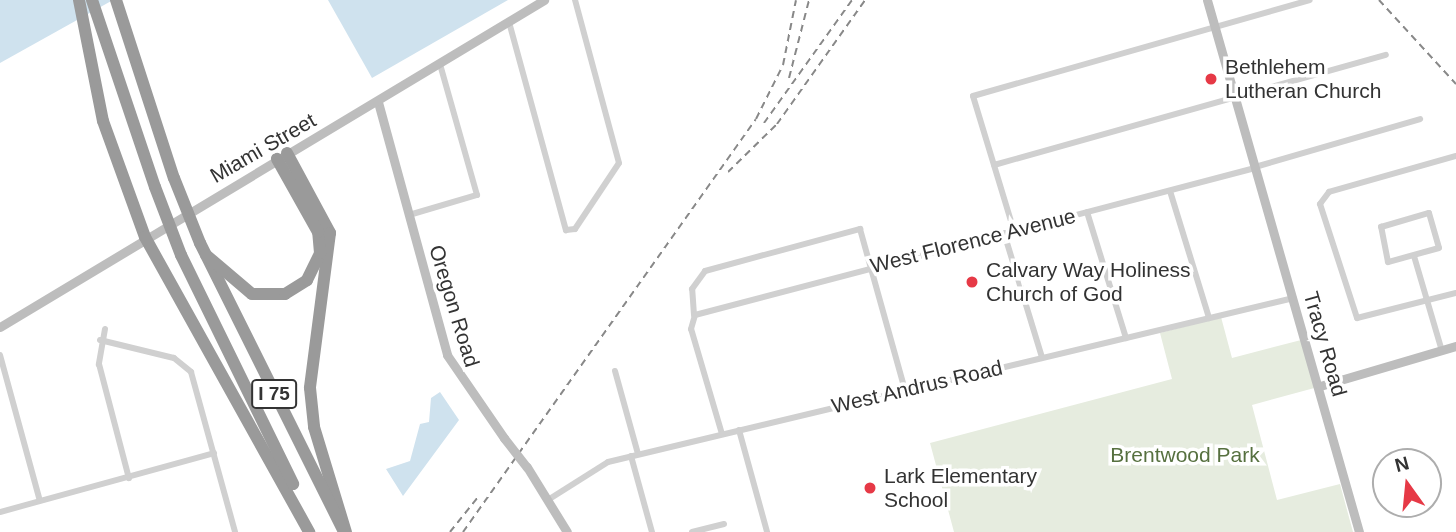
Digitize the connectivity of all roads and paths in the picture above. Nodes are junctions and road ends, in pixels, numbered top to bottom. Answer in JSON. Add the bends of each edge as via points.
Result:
{"nodes":[{"id":1,"x":79,"y":0,"type":"edge"},
{"id":2,"x":92,"y":0,"type":"edge"},
{"id":3,"x":116,"y":0,"type":"edge"},
{"id":4,"x":544,"y":0,"type":"edge"},
{"id":5,"x":575,"y":0,"type":"edge"},
{"id":6,"x":1207,"y":0,"type":"edge"},
{"id":7,"x":1310,"y":0,"type":"edge"},
{"id":8,"x":509,"y":22,"type":"junction"},
{"id":9,"x":1215,"y":27,"type":"junction"},
{"id":10,"x":1386,"y":55,"type":"dead end"},
{"id":11,"x":440,"y":64,"type":"junction"},
{"id":12,"x":1234,"y":97,"type":"junction"},
{"id":13,"x":378,"y":102,"type":"junction"},
{"id":14,"x":1420,"y":120,"type":"dead end"},
{"id":15,"x":282,"y":156,"type":"junction"},
{"id":16,"x":1456,"y":156,"type":"edge"},
{"id":17,"x":995,"y":165,"type":"junction"},
{"id":18,"x":1255,"y":167,"type":"junction"},
{"id":19,"x":1170,"y":191,"type":"junction"},
{"id":20,"x":1087,"y":212,"type":"junction"},
{"id":21,"x":409,"y":215,"type":"junction"},
{"id":22,"x":1014,"y":231,"type":"junction"},
{"id":23,"x":1004,"y":233,"type":"junction"},
{"id":24,"x":145,"y":237,"type":"junction"},
{"id":25,"x":203,"y":249,"type":"junction"},
{"id":26,"x":1414,"y":256,"type":"junction"},
{"id":27,"x":870,"y":268,"type":"junction"},
{"id":28,"x":1456,"y":293,"type":"edge"},
{"id":29,"x":1294,"y":298,"type":"junction"},
{"id":30,"x":1428,"y":301,"type":"junction"},
{"id":31,"x":693,"y":316,"type":"junction"},
{"id":32,"x":1209,"y":318,"type":"junction"},
{"id":33,"x":0,"y":327,"type":"edge"},
{"id":34,"x":105,"y":330,"type":"dead end"},
{"id":35,"x":1126,"y":338,"type":"junction"},
{"id":36,"x":100,"y":340,"type":"junction"},
{"id":37,"x":1456,"y":346,"type":"edge"},
{"id":38,"x":1442,"y":351,"type":"junction"},
{"id":39,"x":0,"y":355,"type":"edge"},
{"id":40,"x":1042,"y":357,"type":"junction"},
{"id":41,"x":615,"y":371,"type":"dead end"},
{"id":42,"x":1320,"y":386,"type":"junction"},
{"id":43,"x":905,"y":390,"type":"junction"},
{"id":44,"x":739,"y":430,"type":"junction"},
{"id":45,"x":722,"y":434,"type":"junction"},
{"id":46,"x":214,"y":453,"type":"junction"},
{"id":47,"x":635,"y":455,"type":"junction"},
{"id":48,"x":130,"y":478,"type":"junction"},
{"id":49,"x":551,"y":498,"type":"junction"},
{"id":50,"x":40,"y":501,"type":"junction"},
{"id":51,"x":0,"y":512,"type":"edge"},
{"id":52,"x":724,"y":524,"type":"dead end"},
{"id":53,"x":235,"y":532,"type":"edge"},
{"id":54,"x":309,"y":532,"type":"edge"},
{"id":55,"x":317,"y":532,"type":"edge"},
{"id":56,"x":345,"y":532,"type":"edge"},
{"id":57,"x":567,"y":532,"type":"edge"},
{"id":58,"x":652,"y":532,"type":"edge"},
{"id":59,"x":692,"y":532,"type":"edge"},
{"id":60,"x":766,"y":532,"type":"edge"},
{"id":61,"x":1359,"y":532,"type":"edge"}],
"edges":[{"from":1,"to":24,"type":"highway","via":[[110,145]]},
{"from":2,"to":55,"type":"highway","name":"I 75","number":"I 75","bridge":true,"via":[[181,255]]},
{"from":3,"to":25,"type":"highway","number":"I 75","bridge":true,"via":[[174,178]]},
{"from":4,"to":8,"type":"street","name":"Miami Street"},
{"from":5,"to":8,"type":"street","via":[[618,163],[580,222],[566,230]]},
{"from":6,"to":9,"type":"street","name":"Tracy Road"},
{"from":7,"to":9,"type":"street"},
{"from":8,"to":11,"type":"street","name":"Miami Street"},
{"from":9,"to":12,"type":"street","name":"Tracy Road"},
{"from":9,"to":17,"type":"street","via":[[971,98]]},
{"from":10,"to":12,"type":"street"},
{"from":11,"to":13,"type":"street","name":"Miami Street"},
{"from":11,"to":21,"type":"street","via":[[477,195]]},
{"from":12,"to":17,"type":"street"},
{"from":12,"to":18,"type":"street","name":"Tracy Road"},
{"from":13,"to":15,"type":"street","name":"Miami Street"},
{"from":13,"to":21,"type":"street","name":"Oregon Road"},
{"from":14,"to":18,"type":"street","name":"West Florence Avenue"},
{"from":15,"to":24,"type":"street","name":"Miami Street"},
{"from":15,"to":25,"type":"highway","via":[[318,232],[320,253],[307,280],[285,295],[251,294]]},
{"from":15,"to":56,"type":"highway","via":[[330,233],[310,388],[314,427]]},
{"from":16,"to":30,"type":"street","via":[[1329,192],[1321,201],[1355,317]]},
{"from":17,"to":22,"type":"street"},
{"from":18,"to":19,"type":"street","name":"West Florence Avenue"},
{"from":18,"to":29,"type":"street","name":"Tracy Road"},
{"from":19,"to":20,"type":"street","name":"West Florence Avenue"},
{"from":19,"to":32,"type":"street"},
{"from":20,"to":22,"type":"street","name":"West Florence Avenue"},
{"from":20,"to":35,"type":"street"},
{"from":21,"to":49,"type":"street","name":"Oregon Road","bridge":true,"via":[[449,361]]},
{"from":22,"to":23,"type":"street","name":"West Florence Avenue"},
{"from":23,"to":27,"type":"street","name":"West Florence Avenue"},
{"from":23,"to":40,"type":"street"},
{"from":24,"to":33,"type":"street","name":"Miami Street"},
{"from":24,"to":54,"type":"highway"},
{"from":25,"to":56,"type":"highway","number":"I 75"},
{"from":26,"to":26,"type":"street","via":[[1440,247],[1432,214],[1379,230],[1388,262]]},
{"from":26,"to":30,"type":"street"},
{"from":27,"to":31,"type":"street","name":"West Florence Avenue"},
{"from":27,"to":31,"type":"street","via":[[860,229],[705,271],[692,289]]},
{"from":27,"to":43,"type":"street"},
{"from":28,"to":30,"type":"street"},
{"from":29,"to":32,"type":"street","name":"West Andrus Road"},
{"from":29,"to":42,"type":"street","name":"Tracy Road"},
{"from":30,"to":38,"type":"street"},
{"from":31,"to":45,"type":"street"},
{"from":32,"to":35,"type":"street","name":"West Andrus Road"},
{"from":34,"to":36,"type":"street"},
{"from":35,"to":40,"type":"street","name":"West Andrus Road"},
{"from":36,"to":46,"type":"street","via":[[184,364]]},
{"from":36,"to":48,"type":"street","via":[[99,364]]},
{"from":37,"to":38,"type":"street"},
{"from":38,"to":42,"type":"street"},
{"from":39,"to":50,"type":"street"},
{"from":40,"to":43,"type":"street","name":"West Andrus Road"},
{"from":41,"to":47,"type":"street"},
{"from":42,"to":61,"type":"street","name":"Tracy Road"},
{"from":43,"to":44,"type":"street","name":"West Andrus Road"},
{"from":44,"to":45,"type":"street","name":"West Andrus Road"},
{"from":44,"to":60,"type":"street"},
{"from":45,"to":47,"type":"street","name":"West Andrus Road"},
{"from":46,"to":48,"type":"street"},
{"from":46,"to":53,"type":"street"},
{"from":47,"to":49,"type":"street","name":"West Andrus Road","via":[[589,469]]},
{"from":47,"to":58,"type":"street"},
{"from":48,"to":50,"type":"street"},
{"from":49,"to":57,"type":"street","name":"Oregon Road"},
{"from":50,"to":51,"type":"street"},
{"from":52,"to":59,"type":"street"}]}
